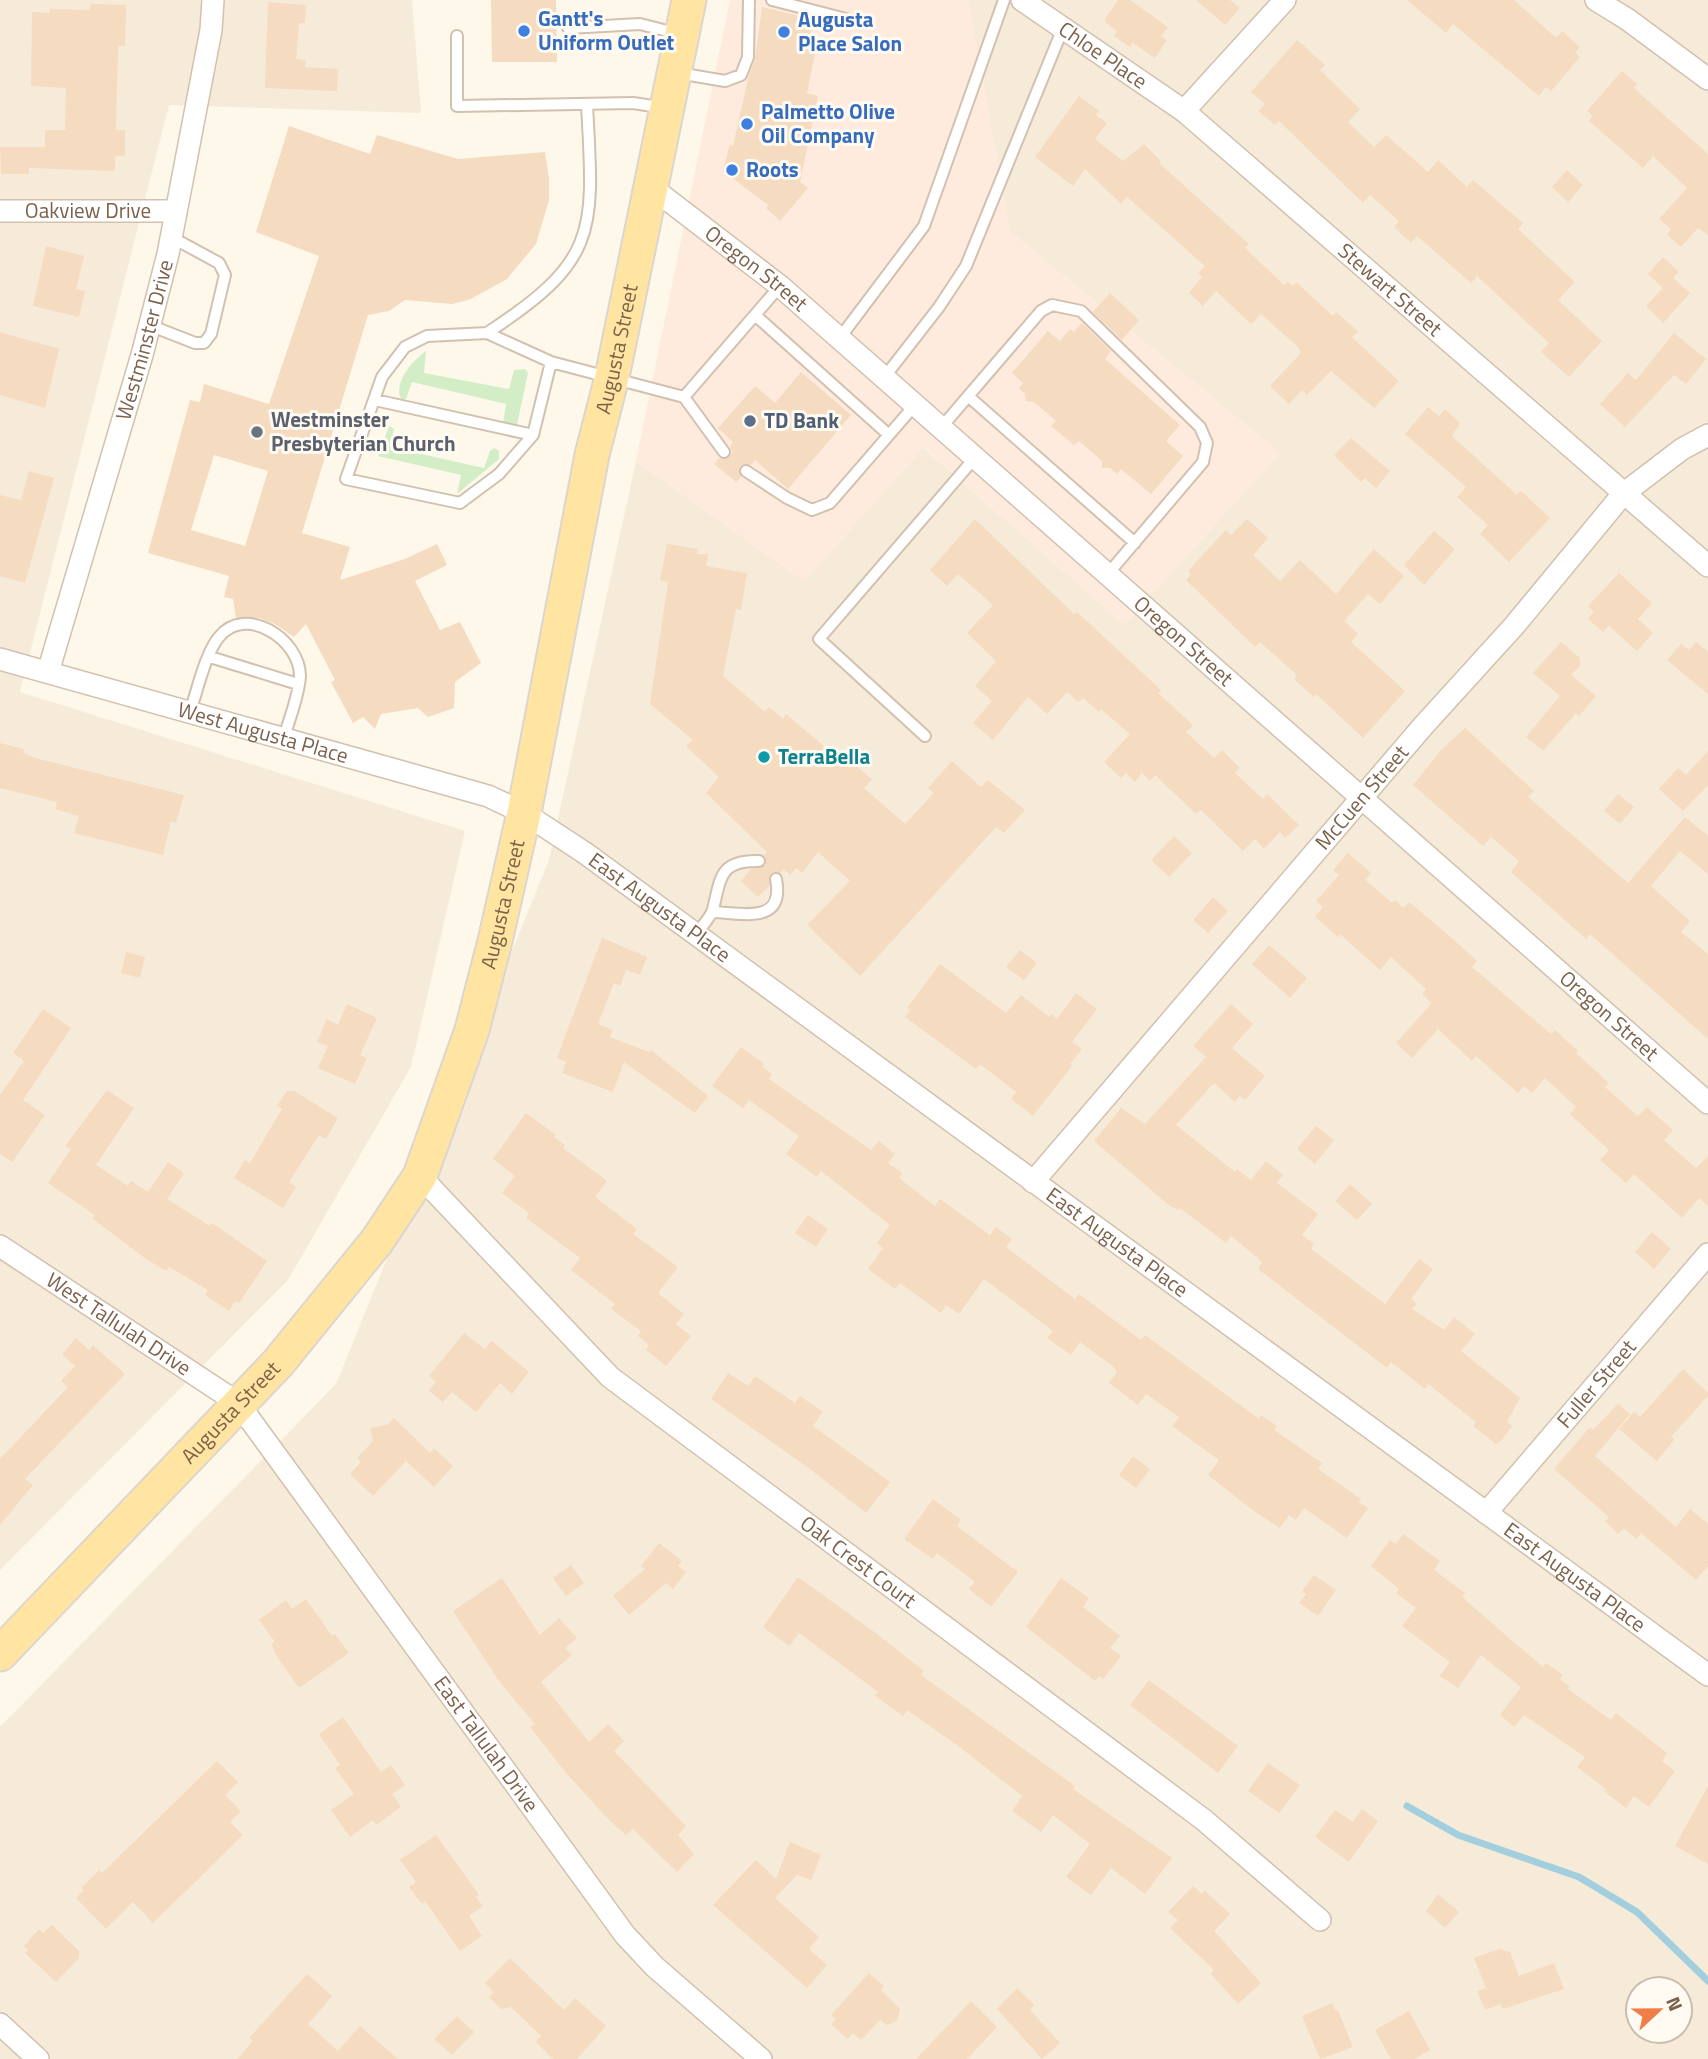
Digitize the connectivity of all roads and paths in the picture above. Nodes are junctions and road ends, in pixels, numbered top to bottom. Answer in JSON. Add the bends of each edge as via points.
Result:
{"nodes":[{"id":1,"x":213,"y":0,"type":"edge"},
{"id":2,"x":689,"y":0,"type":"edge"},
{"id":3,"x":749,"y":0,"type":"edge"},
{"id":4,"x":772,"y":0,"type":"edge"},
{"id":5,"x":1004,"y":0,"type":"edge"},
{"id":6,"x":1022,"y":0,"type":"edge"},
{"id":7,"x":1285,"y":0,"type":"edge"},
{"id":8,"x":1596,"y":0,"type":"edge"},
{"id":9,"x":858,"y":22,"type":"dead end"},
{"id":10,"x":568,"y":28,"type":"dead end"},
{"id":11,"x":1063,"y":28,"type":"junction"},
{"id":12,"x":682,"y":34,"type":"junction"},
{"id":13,"x":457,"y":36,"type":"dead end"},
{"id":14,"x":674,"y":73,"type":"junction"},
{"id":15,"x":1708,"y":79,"type":"edge"},
{"id":16,"x":587,"y":105,"type":"junction"},
{"id":17,"x":667,"y":108,"type":"junction"},
{"id":18,"x":1184,"y":111,"type":"junction"},
{"id":19,"x":651,"y":187,"type":"junction"},
{"id":20,"x":0,"y":211,"type":"edge"},
{"id":21,"x":176,"y":211,"type":"junction"},
{"id":22,"x":171,"y":237,"type":"junction"},
{"id":23,"x":780,"y":286,"type":"junction"},
{"id":24,"x":755,"y":315,"type":"junction"},
{"id":25,"x":149,"y":325,"type":"junction"},
{"id":26,"x":487,"y":333,"type":"junction"},
{"id":27,"x":839,"y":339,"type":"junction"},
{"id":28,"x":551,"y":362,"type":"junction"},
{"id":29,"x":612,"y":377,"type":"junction"},
{"id":30,"x":883,"y":379,"type":"junction"},
{"id":31,"x":968,"y":396,"type":"junction"},
{"id":32,"x":684,"y":397,"type":"junction"},
{"id":33,"x":375,"y":400,"type":"junction"},
{"id":34,"x":914,"y":406,"type":"junction"},
{"id":35,"x":940,"y":429,"type":"junction"},
{"id":36,"x":533,"y":435,"type":"junction"},
{"id":37,"x":889,"y":435,"type":"junction"},
{"id":38,"x":1708,"y":435,"type":"edge"},
{"id":39,"x":724,"y":452,"type":"dead end"},
{"id":40,"x":973,"y":460,"type":"junction"},
{"id":41,"x":746,"y":471,"type":"dead end"},
{"id":42,"x":1623,"y":494,"type":"junction"},
{"id":43,"x":1135,"y":543,"type":"junction"},
{"id":44,"x":1708,"y":566,"type":"edge"},
{"id":45,"x":1107,"y":576,"type":"junction"},
{"id":46,"x":210,"y":657,"type":"junction"},
{"id":47,"x":0,"y":659,"type":"edge"},
{"id":48,"x":48,"y":671,"type":"junction"},
{"id":49,"x":298,"y":684,"type":"junction"},
{"id":50,"x":190,"y":712,"type":"junction"},
{"id":51,"x":925,"y":736,"type":"dead end"},
{"id":52,"x":284,"y":738,"type":"junction"},
{"id":53,"x":1361,"y":798,"type":"junction"},
{"id":54,"x":524,"y":813,"type":"junction"},
{"id":55,"x":759,"y":861,"type":"dead end"},
{"id":56,"x":776,"y":878,"type":"dead end"},
{"id":57,"x":713,"y":912,"type":"junction"},
{"id":58,"x":694,"y":936,"type":"junction"},
{"id":59,"x":1708,"y":1103,"type":"edge"},
{"id":60,"x":420,"y":1176,"type":"junction"},
{"id":61,"x":1033,"y":1182,"type":"junction"},
{"id":62,"x":0,"y":1246,"type":"edge"},
{"id":63,"x":1708,"y":1254,"type":"edge"},
{"id":64,"x":237,"y":1403,"type":"junction"},
{"id":65,"x":1486,"y":1513,"type":"junction"},
{"id":66,"x":0,"y":1654,"type":"edge"},
{"id":67,"x":1708,"y":1675,"type":"edge"},
{"id":68,"x":1320,"y":1920,"type":"dead end"},
{"id":69,"x":0,"y":2024,"type":"edge"},
{"id":70,"x":38,"y":2059,"type":"edge"},
{"id":71,"x":761,"y":2059,"type":"edge"}],
"edges":[{"from":1,"to":21,"type":"street","name":"Westminster Drive"},
{"from":2,"to":12,"type":"main road","name":"Augusta Street"},
{"from":3,"to":14,"type":"lane","via":[[748,57],[741,75],[725,81]]},
{"from":4,"to":9,"type":"lane"},
{"from":5,"to":27,"type":"lane","via":[[924,226]]},
{"from":6,"to":11,"type":"street","name":"Chloe Place"},
{"from":7,"to":18,"type":"street"},
{"from":8,"to":15,"type":"street"},
{"from":10,"to":12,"type":"lane","via":[[640,24]]},
{"from":11,"to":18,"type":"street","name":"Chloe Place"},
{"from":11,"to":30,"type":"lane","via":[[965,266]]},
{"from":12,"to":14,"type":"main road","name":"Augusta Street"},
{"from":13,"to":16,"type":"lane","via":[[457,106]]},
{"from":14,"to":17,"type":"main road","name":"Augusta Street"},
{"from":16,"to":17,"type":"lane","via":[[637,103]]},
{"from":16,"to":26,"type":"lane","via":[[592,194],[583,239],[561,276]]},
{"from":17,"to":19,"type":"main road","name":"Augusta Street"},
{"from":18,"to":42,"type":"street","name":"Stewart Street"},
{"from":19,"to":23,"type":"street","name":"Oregon Street"},
{"from":19,"to":29,"type":"main road","name":"Augusta Street"},
{"from":20,"to":21,"type":"street","name":"Oakview Drive"},
{"from":21,"to":22,"type":"street","name":"Westminster Drive"},
{"from":22,"to":25,"type":"street","name":"Westminster Drive"},
{"from":22,"to":25,"type":"lane","via":[[219,263],[225,275],[211,334],[204,342],[195,343]]},
{"from":23,"to":24,"type":"lane"},
{"from":23,"to":27,"type":"street","name":"Oregon Street"},
{"from":24,"to":32,"type":"lane"},
{"from":24,"to":37,"type":"lane"},
{"from":25,"to":48,"type":"street","name":"Westminster Drive"},
{"from":26,"to":28,"type":"lane"},
{"from":26,"to":33,"type":"lane","via":[[428,337],[405,347],[382,377]]},
{"from":27,"to":30,"type":"street","name":"Oregon Street"},
{"from":28,"to":29,"type":"lane"},
{"from":28,"to":36,"type":"lane"},
{"from":29,"to":32,"type":"lane"},
{"from":29,"to":54,"type":"main road","name":"Augusta Street","via":[[592,455]]},
{"from":30,"to":34,"type":"street","name":"Oregon Street"},
{"from":31,"to":35,"type":"lane"},
{"from":31,"to":43,"type":"lane"},
{"from":31,"to":43,"type":"lane","via":[[1041,311],[1052,305],[1081,311],[1200,427],[1208,443],[1203,463]]},
{"from":32,"to":39,"type":"lane"},
{"from":33,"to":36,"type":"lane"},
{"from":33,"to":36,"type":"lane","via":[[346,479],[460,503],[499,474]]},
{"from":34,"to":35,"type":"street","name":"Oregon Street"},
{"from":34,"to":37,"type":"lane"},
{"from":35,"to":40,"type":"street","name":"Oregon Street"},
{"from":37,"to":41,"type":"lane","via":[[830,503],[812,509]]},
{"from":38,"to":42,"type":"street","name":"McCuen Street"},
{"from":40,"to":45,"type":"street","name":"Oregon Street"},
{"from":40,"to":51,"type":"lane","via":[[819,639]]},
{"from":42,"to":44,"type":"street","name":"Stewart Street"},
{"from":42,"to":53,"type":"street","name":"McCuen Street","via":[[1514,626]]},
{"from":43,"to":45,"type":"lane"},
{"from":45,"to":53,"type":"street","name":"Oregon Street"},
{"from":46,"to":49,"type":"lane"},
{"from":46,"to":49,"type":"lane","via":[[218,637],[232,626],[270,630],[291,648],[300,675]]},
{"from":46,"to":50,"type":"lane"},
{"from":47,"to":48,"type":"street","name":"West Augusta Place"},
{"from":48,"to":50,"type":"street","name":"West Augusta Place"},
{"from":49,"to":52,"type":"lane"},
{"from":50,"to":52,"type":"street","name":"West Augusta Place"},
{"from":52,"to":54,"type":"street","name":"West Augusta Place","via":[[488,796]]},
{"from":53,"to":59,"type":"street","name":"Oregon Street"},
{"from":53,"to":61,"type":"street","name":"McCuen Street"},
{"from":54,"to":58,"type":"street","name":"East Augusta Place"},
{"from":54,"to":60,"type":"main road","name":"Augusta Street","via":[[472,1030]]},
{"from":55,"to":57,"type":"lane","via":[[744,860],[728,867],[716,886]]},
{"from":56,"to":57,"type":"lane","via":[[779,892],[772,907],[761,914]]},
{"from":57,"to":58,"type":"lane"},
{"from":58,"to":61,"type":"street","name":"East Augusta Place"},
{"from":60,"to":64,"type":"main road","name":"Augusta Street","via":[[325,1308]]},
{"from":60,"to":68,"type":"street","name":"Oak Crest Court","via":[[610,1377],[1204,1820]]},
{"from":61,"to":65,"type":"street","name":"East Augusta Place"},
{"from":62,"to":64,"type":"street","name":"West Tallulah Drive"},
{"from":63,"to":65,"type":"street","name":"Fuller Street"},
{"from":64,"to":66,"type":"main road","name":"Augusta Street"},
{"from":64,"to":71,"type":"street","name":"East Tallulah Drive","via":[[625,1935]]},
{"from":65,"to":67,"type":"street","name":"East Augusta Place"},
{"from":69,"to":70,"type":"street"}]}
